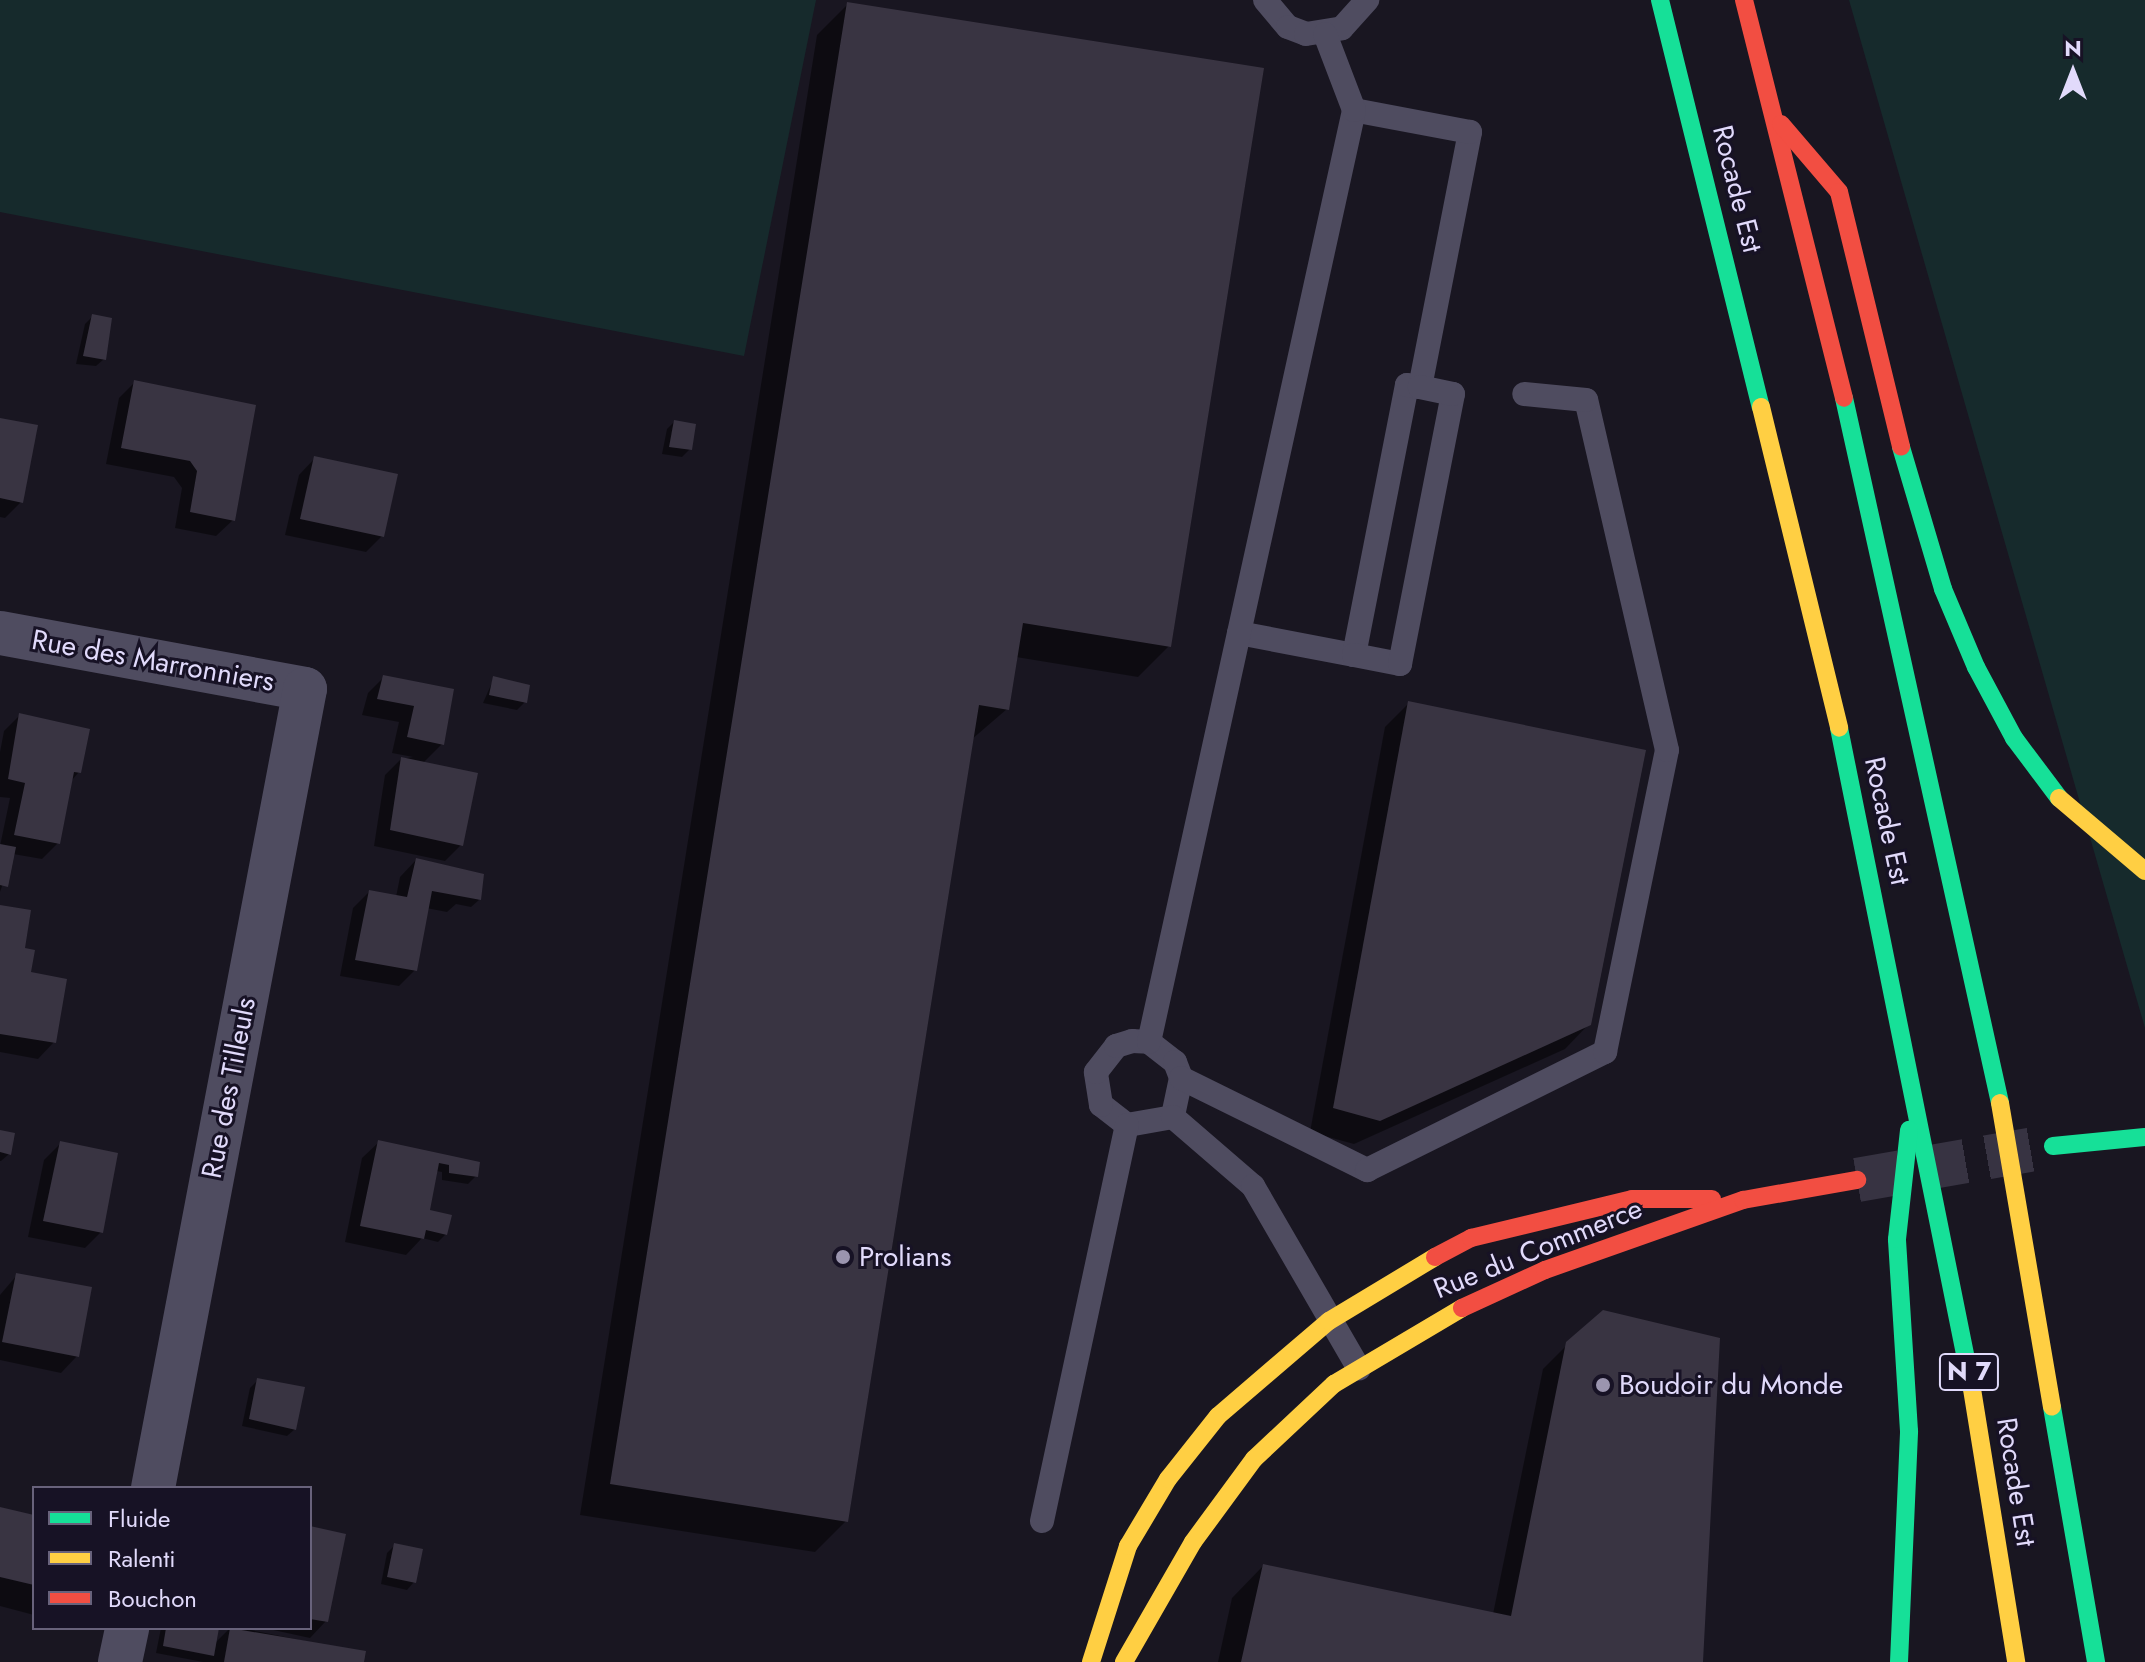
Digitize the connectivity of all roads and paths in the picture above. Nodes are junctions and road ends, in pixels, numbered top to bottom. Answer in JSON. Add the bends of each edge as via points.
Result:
{"nodes":[{"id":1,"x":1265,"y":0,"type":"edge"},
{"id":2,"x":1367,"y":0,"type":"edge"},
{"id":3,"x":1660,"y":0,"type":"edge"},
{"id":4,"x":1744,"y":0,"type":"edge"},
{"id":5,"x":1325,"y":34,"type":"junction"},
{"id":6,"x":1354,"y":110,"type":"junction"},
{"id":7,"x":1776,"y":118,"type":"junction"},
{"id":8,"x":1420,"y":387,"type":"junction"},
{"id":9,"x":1524,"y":394,"type":"dead end"},
{"id":10,"x":0,"y":633,"type":"edge"},
{"id":11,"x":1239,"y":633,"type":"junction"},
{"id":12,"x":1354,"y":655,"type":"junction"},
{"id":13,"x":305,"y":689,"type":"joint"},
{"id":14,"x":2145,"y":871,"type":"edge"},
{"id":15,"x":1149,"y":1042,"type":"junction"},
{"id":16,"x":1181,"y":1078,"type":"junction"},
{"id":17,"x":1914,"y":1084,"type":"junction"},
{"id":18,"x":1173,"y":1117,"type":"junction"},
{"id":19,"x":1127,"y":1125,"type":"junction"},
{"id":20,"x":2145,"y":1137,"type":"edge"},
{"id":21,"x":2053,"y":1146,"type":"tunnel mouth"},
{"id":22,"x":1857,"y":1180,"type":"tunnel mouth"},
{"id":23,"x":1743,"y":1200,"type":"junction"},
{"id":24,"x":1329,"y":1321,"type":"junction"},
{"id":25,"x":1359,"y":1369,"type":"junction"},
{"id":26,"x":153,"y":1486,"type":"edge"},
{"id":27,"x":1042,"y":1521,"type":"dead end"},
{"id":28,"x":127,"y":1630,"type":"edge"},
{"id":29,"x":120,"y":1662,"type":"edge"},
{"id":30,"x":1091,"y":1662,"type":"edge"},
{"id":31,"x":1124,"y":1662,"type":"edge"},
{"id":32,"x":1899,"y":1662,"type":"edge"},
{"id":33,"x":2016,"y":1662,"type":"edge"},
{"id":34,"x":2096,"y":1662,"type":"edge"}],
"edges":[{"from":1,"to":5,"type":"lane","via":[[1288,27]]},
{"from":2,"to":5,"type":"lane","via":[[1342,28]]},
{"from":3,"to":17,"type":"main road","name":"Rocade Est","via":[[1825,664]]},
{"from":4,"to":7,"type":"main road","name":"Rocade Est"},
{"from":5,"to":6,"type":"lane"},
{"from":6,"to":8,"type":"lane","via":[[1470,132]]},
{"from":6,"to":11,"type":"lane"},
{"from":7,"to":14,"type":"main road","via":[[1839,192],[1902,450],[1943,589],[1976,667],[2014,738],[2063,804]]},
{"from":7,"to":34,"type":"main road","name":"Rocade Est","via":[[1862,468],[1989,1038]]},
{"from":8,"to":12,"type":"lane","via":[[1407,385]]},
{"from":8,"to":12,"type":"lane","via":[[1453,394],[1400,664]]},
{"from":9,"to":16,"type":"lane","via":[[1586,400],[1667,750],[1605,1052],[1367,1170]]},
{"from":10,"to":13,"type":"street","name":"Rue des Marronniers"},
{"from":11,"to":12,"type":"lane"},
{"from":11,"to":15,"type":"lane"},
{"from":13,"to":26,"type":"street","name":"Rue des Tilleuls"},
{"from":15,"to":16,"type":"lane","via":[[1175,1062]]},
{"from":15,"to":19,"type":"lane","via":[[1116,1046],[1096,1072],[1101,1105]]},
{"from":16,"to":18,"type":"lane"},
{"from":17,"to":32,"type":"main road","via":[[1897,1239],[1909,1431]]},
{"from":17,"to":33,"type":"main road","name":"Rocade Est","number":"N 7","via":[[1976,1410]]},
{"from":18,"to":19,"type":"lane"},
{"from":18,"to":24,"type":"lane","via":[[1253,1186]]},
{"from":19,"to":27,"type":"lane"},
{"from":20,"to":21,"type":"main road"},
{"from":22,"to":23,"type":"main road","name":"Rue du Commerce"},
{"from":23,"to":24,"type":"main road","name":"Rue du Commerce","via":[[1632,1199],[1551,1214],[1471,1238],[1395,1277]]},
{"from":23,"to":25,"type":"main road","name":"Rue du Commerce","via":[[1545,1270],[1441,1317]]},
{"from":24,"to":25,"type":"lane"},
{"from":24,"to":30,"type":"main road","name":"Rue du Commerce","via":[[1218,1416],[1168,1479],[1128,1546]]},
{"from":25,"to":31,"type":"main road","name":"Rue du Commerce","via":[[1334,1384],[1254,1459],[1193,1542]]},
{"from":28,"to":29,"type":"street"}]}
